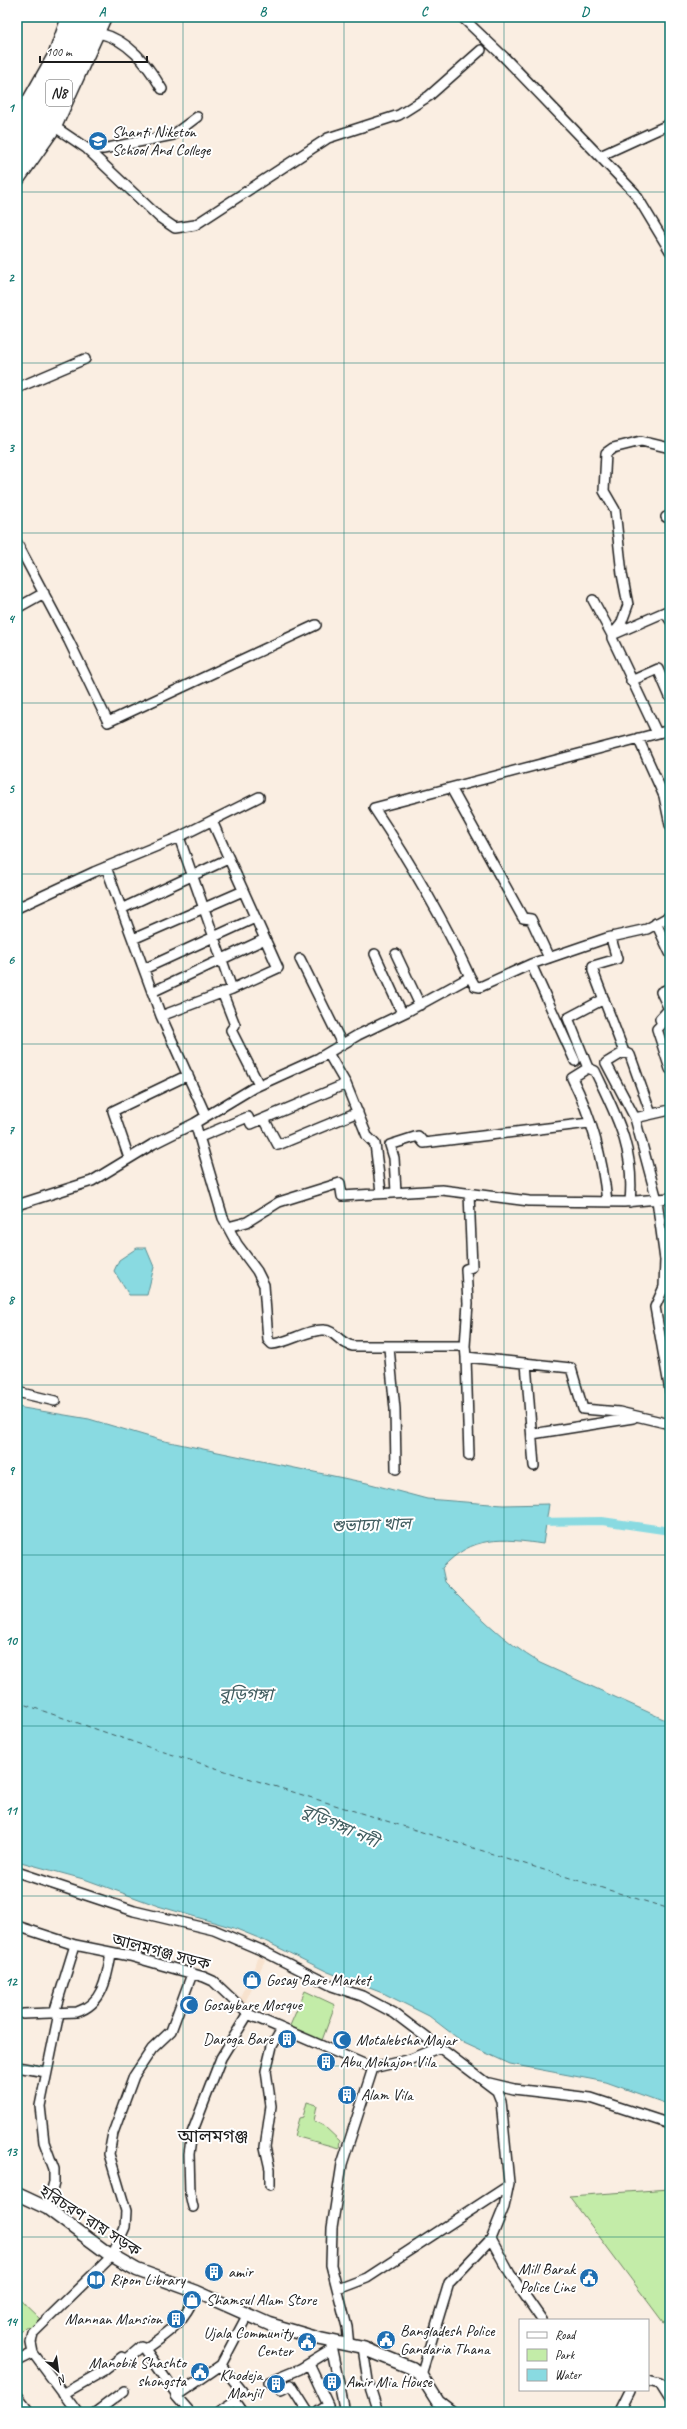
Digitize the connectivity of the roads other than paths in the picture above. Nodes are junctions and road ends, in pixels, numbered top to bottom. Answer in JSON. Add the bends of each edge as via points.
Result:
{"nodes":[{"id":1,"x":68,"y":17,"type":"edge"},
{"id":2,"x":79,"y":17,"type":"edge"},
{"id":3,"x":92,"y":17,"type":"edge"},
{"id":4,"x":105,"y":17,"type":"edge"},
{"id":5,"x":462,"y":17,"type":"edge"},
{"id":6,"x":99,"y":33,"type":"junction"},
{"id":7,"x":481,"y":50,"type":"dead end"},
{"id":8,"x":162,"y":89,"type":"dead end"},
{"id":9,"x":197,"y":116,"type":"dead end"},
{"id":10,"x":17,"y":121,"type":"edge"},
{"id":11,"x":670,"y":124,"type":"edge"},
{"id":12,"x":54,"y":127,"type":"junction"},
{"id":13,"x":17,"y":139,"type":"edge"},
{"id":14,"x":86,"y":148,"type":"junction"},
{"id":15,"x":600,"y":156,"type":"junction"},
{"id":16,"x":17,"y":164,"type":"edge"},
{"id":17,"x":17,"y":181,"type":"edge"},
{"id":18,"x":670,"y":251,"type":"edge"},
{"id":19,"x":85,"y":359,"type":"dead end"},
{"id":20,"x":17,"y":388,"type":"edge"},
{"id":21,"x":670,"y":448,"type":"edge"},
{"id":22,"x":17,"y":543,"type":"edge"},
{"id":23,"x":44,"y":594,"type":"junction"},
{"id":24,"x":593,"y":600,"type":"dead end"},
{"id":25,"x":17,"y":608,"type":"edge"},
{"id":26,"x":670,"y":620,"type":"edge"},
{"id":27,"x":316,"y":625,"type":"dead end"},
{"id":28,"x":612,"y":635,"type":"junction"},
{"id":29,"x":631,"y":681,"type":"junction"},
{"id":30,"x":670,"y":697,"type":"edge"},
{"id":31,"x":670,"y":730,"type":"edge"},
{"id":32,"x":657,"y":733,"type":"junction"},
{"id":33,"x":638,"y":738,"type":"junction"},
{"id":34,"x":451,"y":788,"type":"junction"},
{"id":35,"x":259,"y":797,"type":"dead end"},
{"id":36,"x":212,"y":820,"type":"junction"},
{"id":37,"x":670,"y":825,"type":"edge"},
{"id":38,"x":178,"y":837,"type":"junction"},
{"id":39,"x":228,"y":859,"type":"junction"},
{"id":40,"x":106,"y":867,"type":"junction"},
{"id":41,"x":192,"y":876,"type":"junction"},
{"id":42,"x":243,"y":891,"type":"junction"},
{"id":43,"x":17,"y":908,"type":"edge"},
{"id":44,"x":204,"y":908,"type":"junction"},
{"id":45,"x":121,"y":909,"type":"junction"},
{"id":46,"x":670,"y":916,"type":"edge"},
{"id":47,"x":256,"y":918,"type":"junction"},
{"id":48,"x":656,"y":923,"type":"junction"},
{"id":49,"x":214,"y":937,"type":"junction"},
{"id":50,"x":611,"y":938,"type":"junction"},
{"id":51,"x":265,"y":939,"type":"junction"},
{"id":52,"x":133,"y":940,"type":"junction"},
{"id":53,"x":670,"y":953,"type":"edge"},
{"id":54,"x":375,"y":954,"type":"dead end"},
{"id":55,"x":396,"y":954,"type":"dead end"},
{"id":56,"x":549,"y":958,"type":"junction"},
{"id":57,"x":222,"y":959,"type":"junction"},
{"id":58,"x":300,"y":959,"type":"dead end"},
{"id":59,"x":531,"y":964,"type":"junction"},
{"id":60,"x":144,"y":969,"type":"junction"},
{"id":61,"x":470,"y":977,"type":"junction"},
{"id":62,"x":232,"y":988,"type":"junction"},
{"id":63,"x":670,"y":988,"type":"edge"},
{"id":64,"x":152,"y":992,"type":"junction"},
{"id":65,"x":222,"y":992,"type":"junction"},
{"id":66,"x":604,"y":999,"type":"junction"},
{"id":67,"x":420,"y":1005,"type":"junction"},
{"id":68,"x":402,"y":1013,"type":"junction"},
{"id":69,"x":161,"y":1016,"type":"junction"},
{"id":70,"x":342,"y":1044,"type":"junction"},
{"id":71,"x":328,"y":1052,"type":"junction"},
{"id":72,"x":624,"y":1052,"type":"junction"},
{"id":73,"x":575,"y":1061,"type":"dead end"},
{"id":74,"x":588,"y":1068,"type":"junction"},
{"id":75,"x":670,"y":1069,"type":"edge"},
{"id":76,"x":188,"y":1075,"type":"junction"},
{"id":77,"x":346,"y":1084,"type":"junction"},
{"id":78,"x":259,"y":1086,"type":"junction"},
{"id":79,"x":670,"y":1110,"type":"edge"},
{"id":80,"x":358,"y":1112,"type":"junction"},
{"id":81,"x":651,"y":1114,"type":"junction"},
{"id":82,"x":206,"y":1116,"type":"junction"},
{"id":83,"x":635,"y":1118,"type":"junction"},
{"id":84,"x":264,"y":1119,"type":"junction"},
{"id":85,"x":195,"y":1123,"type":"junction"},
{"id":86,"x":589,"y":1123,"type":"junction"},
{"id":87,"x":200,"y":1138,"type":"junction"},
{"id":88,"x":129,"y":1158,"type":"junction"},
{"id":89,"x":381,"y":1192,"type":"junction"},
{"id":90,"x":396,"y":1192,"type":"junction"},
{"id":91,"x":469,"y":1193,"type":"junction"},
{"id":92,"x":670,"y":1198,"type":"edge"},
{"id":93,"x":657,"y":1200,"type":"junction"},
{"id":94,"x":607,"y":1202,"type":"junction"},
{"id":95,"x":630,"y":1202,"type":"junction"},
{"id":96,"x":17,"y":1205,"type":"edge"},
{"id":97,"x":228,"y":1227,"type":"junction"},
{"id":98,"x":665,"y":1294,"type":"edge"},
{"id":99,"x":465,"y":1346,"type":"junction"},
{"id":100,"x":389,"y":1348,"type":"junction"},
{"id":101,"x":466,"y":1357,"type":"junction"},
{"id":102,"x":526,"y":1363,"type":"junction"},
{"id":103,"x":670,"y":1391,"type":"edge"},
{"id":104,"x":17,"y":1392,"type":"edge"},
{"id":105,"x":55,"y":1401,"type":"dead end"},
{"id":106,"x":637,"y":1418,"type":"junction"},
{"id":107,"x":670,"y":1424,"type":"edge"},
{"id":108,"x":532,"y":1434,"type":"junction"},
{"id":109,"x":469,"y":1456,"type":"dead end"},
{"id":110,"x":534,"y":1466,"type":"dead end"},
{"id":111,"x":396,"y":1469,"type":"dead end"},
{"id":112,"x":17,"y":1872,"type":"edge"},
{"id":113,"x":17,"y":1926,"type":"edge"},
{"id":114,"x":75,"y":1945,"type":"junction"},
{"id":115,"x":111,"y":1954,"type":"junction"},
{"id":116,"x":192,"y":1974,"type":"junction"},
{"id":117,"x":56,"y":2013,"type":"junction"},
{"id":118,"x":23,"y":2014,"type":"dead end"},
{"id":119,"x":248,"y":2014,"type":"junction"},
{"id":120,"x":282,"y":2028,"type":"junction"},
{"id":121,"x":438,"y":2048,"type":"junction"},
{"id":122,"x":17,"y":2067,"type":"edge"},
{"id":123,"x":373,"y":2068,"type":"junction"},
{"id":124,"x":46,"y":2072,"type":"junction"},
{"id":125,"x":484,"y":2082,"type":"junction"},
{"id":126,"x":670,"y":2124,"type":"edge"},
{"id":127,"x":270,"y":2185,"type":"dead end"},
{"id":128,"x":508,"y":2186,"type":"junction"},
{"id":129,"x":17,"y":2194,"type":"edge"},
{"id":130,"x":47,"y":2208,"type":"junction"},
{"id":131,"x":193,"y":2208,"type":"dead end"},
{"id":132,"x":491,"y":2239,"type":"junction"},
{"id":133,"x":112,"y":2256,"type":"junction"},
{"id":134,"x":338,"y":2289,"type":"junction"},
{"id":135,"x":197,"y":2292,"type":"junction"},
{"id":136,"x":248,"y":2314,"type":"junction"},
{"id":137,"x":541,"y":2319,"type":"edge"},
{"id":138,"x":331,"y":2346,"type":"junction"},
{"id":139,"x":349,"y":2346,"type":"junction"},
{"id":140,"x":362,"y":2348,"type":"junction"},
{"id":141,"x":145,"y":2349,"type":"junction"},
{"id":142,"x":33,"y":2353,"type":"junction"},
{"id":143,"x":17,"y":2361,"type":"edge"},
{"id":144,"x":221,"y":2364,"type":"junction"},
{"id":145,"x":309,"y":2364,"type":"junction"},
{"id":146,"x":417,"y":2371,"type":"junction"},
{"id":147,"x":649,"y":2381,"type":"edge"},
{"id":148,"x":269,"y":2382,"type":"dead end"},
{"id":149,"x":281,"y":2390,"type":"dead end"},
{"id":150,"x":124,"y":2391,"type":"dead end"},
{"id":151,"x":242,"y":2391,"type":"dead end"},
{"id":152,"x":630,"y":2391,"type":"edge"},
{"id":153,"x":63,"y":2394,"type":"junction"},
{"id":154,"x":17,"y":2395,"type":"edge"},
{"id":155,"x":177,"y":2396,"type":"junction"},
{"id":156,"x":670,"y":2400,"type":"edge"},
{"id":157,"x":30,"y":2412,"type":"edge"},
{"id":158,"x":78,"y":2412,"type":"edge"},
{"id":159,"x":96,"y":2412,"type":"edge"},
{"id":160,"x":190,"y":2412,"type":"edge"},
{"id":161,"x":220,"y":2412,"type":"edge"},
{"id":162,"x":242,"y":2412,"type":"edge"},
{"id":163,"x":308,"y":2412,"type":"edge"},
{"id":164,"x":318,"y":2412,"type":"edge"},
{"id":165,"x":345,"y":2412,"type":"edge"},
{"id":166,"x":378,"y":2412,"type":"edge"},
{"id":167,"x":451,"y":2412,"type":"edge"},
{"id":168,"x":619,"y":2412,"type":"edge"}],
"edges":[{"from":1,"to":10,"type":"main road","via":[[55,54]]},
{"from":2,"to":13,"type":"highway","number":"N8","via":[[60,61]]},
{"from":3,"to":16,"type":"highway","number":"N8","via":[[71,70],[48,115]]},
{"from":4,"to":6,"type":"main road"},
{"from":5,"to":15,"type":"street"},
{"from":6,"to":8,"type":"street","via":[[122,42],[148,65]]},
{"from":6,"to":12,"type":"main road"},
{"from":7,"to":14,"type":"street","via":[[429,96],[399,116],[328,138],[195,225],[175,228],[159,217]]},
{"from":9,"to":14,"type":"street","via":[[173,135],[158,140],[103,149]]},
{"from":11,"to":15,"type":"street"},
{"from":12,"to":14,"type":"street"},
{"from":12,"to":17,"type":"main road"},
{"from":15,"to":18,"type":"street","via":[[636,193]]},
{"from":19,"to":20,"type":"street"},
{"from":21,"to":28,"type":"street","via":[[641,441],[612,448],[606,453],[604,491],[615,510],[628,605],[621,624]]},
{"from":22,"to":23,"type":"street"},
{"from":23,"to":25,"type":"street"},
{"from":23,"to":27,"type":"street","via":[[108,722]]},
{"from":24,"to":28,"type":"street"},
{"from":26,"to":28,"type":"street","via":[[665,612]]},
{"from":28,"to":29,"type":"street","via":[[612,641]]},
{"from":29,"to":30,"type":"street","via":[[658,669]]},
{"from":29,"to":32,"type":"street"},
{"from":31,"to":32,"type":"street"},
{"from":32,"to":33,"type":"street"},
{"from":33,"to":34,"type":"street"},
{"from":33,"to":37,"type":"street","via":[[664,796]]},
{"from":34,"to":56,"type":"street","via":[[523,918],[530,919]]},
{"from":34,"to":61,"type":"street","via":[[374,808],[447,927]]},
{"from":35,"to":36,"type":"street"},
{"from":36,"to":38,"type":"street"},
{"from":36,"to":39,"type":"street"},
{"from":38,"to":40,"type":"street"},
{"from":38,"to":41,"type":"street"},
{"from":39,"to":41,"type":"street"},
{"from":39,"to":42,"type":"street"},
{"from":40,"to":43,"type":"street"},
{"from":40,"to":45,"type":"street"},
{"from":41,"to":44,"type":"street"},
{"from":41,"to":45,"type":"street"},
{"from":42,"to":44,"type":"street"},
{"from":42,"to":47,"type":"street"},
{"from":44,"to":49,"type":"street"},
{"from":44,"to":52,"type":"street"},
{"from":45,"to":52,"type":"street"},
{"from":46,"to":48,"type":"street"},
{"from":47,"to":49,"type":"street"},
{"from":47,"to":51,"type":"street"},
{"from":48,"to":50,"type":"street"},
{"from":48,"to":53,"type":"street"},
{"from":49,"to":57,"type":"street"},
{"from":49,"to":60,"type":"street"},
{"from":50,"to":56,"type":"street"},
{"from":50,"to":66,"type":"street","via":[[617,959],[593,966]]},
{"from":51,"to":57,"type":"street"},
{"from":51,"to":62,"type":"street","via":[[278,968]]},
{"from":52,"to":60,"type":"street"},
{"from":54,"to":68,"type":"street"},
{"from":55,"to":67,"type":"street"},
{"from":56,"to":59,"type":"street"},
{"from":57,"to":62,"type":"street"},
{"from":57,"to":64,"type":"street"},
{"from":58,"to":70,"type":"street"},
{"from":59,"to":61,"type":"street","via":[[480,987],[475,986]]},
{"from":59,"to":73,"type":"street"},
{"from":60,"to":64,"type":"street"},
{"from":61,"to":67,"type":"street"},
{"from":62,"to":65,"type":"street"},
{"from":63,"to":75,"type":"street","via":[[661,992],[669,1010],[660,1019],[662,1024],[657,1030]]},
{"from":64,"to":69,"type":"street"},
{"from":65,"to":69,"type":"street"},
{"from":65,"to":78,"type":"street","via":[[235,1025],[231,1030]]},
{"from":66,"to":72,"type":"street"},
{"from":66,"to":74,"type":"street","via":[[568,1018]]},
{"from":67,"to":68,"type":"street"},
{"from":68,"to":70,"type":"street"},
{"from":69,"to":76,"type":"street"},
{"from":70,"to":71,"type":"street"},
{"from":71,"to":77,"type":"street"},
{"from":71,"to":78,"type":"street"},
{"from":72,"to":81,"type":"street","via":[[630,1055]]},
{"from":72,"to":83,"type":"street","via":[[606,1063]]},
{"from":74,"to":86,"type":"street","via":[[572,1078]]},
{"from":74,"to":95,"type":"street","via":[[595,1071],[625,1138],[632,1176]]},
{"from":76,"to":82,"type":"street"},
{"from":76,"to":88,"type":"street","via":[[113,1111]]},
{"from":77,"to":80,"type":"street"},
{"from":77,"to":84,"type":"street"},
{"from":78,"to":82,"type":"street"},
{"from":79,"to":81,"type":"street"},
{"from":80,"to":84,"type":"street","via":[[278,1145]]},
{"from":80,"to":89,"type":"street","via":[[367,1136],[375,1144]]},
{"from":81,"to":83,"type":"street"},
{"from":82,"to":85,"type":"street"},
{"from":83,"to":93,"type":"street"},
{"from":84,"to":87,"type":"street","via":[[251,1124],[248,1117]]},
{"from":85,"to":87,"type":"street"},
{"from":85,"to":88,"type":"street"},
{"from":86,"to":90,"type":"street","via":[[424,1143],[418,1136],[390,1145],[394,1158]]},
{"from":86,"to":94,"type":"street","via":[[604,1170]]},
{"from":87,"to":97,"type":"street","via":[[220,1210]]},
{"from":88,"to":96,"type":"street","via":[[92,1181]]},
{"from":89,"to":90,"type":"street"},
{"from":89,"to":97,"type":"street","via":[[342,1196],[340,1183],[279,1202],[247,1222]]},
{"from":90,"to":91,"type":"street","via":[[442,1190]]},
{"from":91,"to":94,"type":"street","via":[[516,1201]]},
{"from":91,"to":99,"type":"street","via":[[472,1267],[466,1270],[468,1303]]},
{"from":92,"to":93,"type":"street"},
{"from":93,"to":95,"type":"street"},
{"from":93,"to":98,"type":"street","via":[[665,1260]]},
{"from":94,"to":95,"type":"street"},
{"from":97,"to":100,"type":"street","via":[[264,1286],[268,1340],[272,1344],[323,1330],[333,1333],[342,1344]]},
{"from":98,"to":103,"type":"street","via":[[656,1307]]},
{"from":99,"to":100,"type":"street"},
{"from":99,"to":101,"type":"street"},
{"from":100,"to":111,"type":"street","via":[[395,1409]]},
{"from":101,"to":102,"type":"street"},
{"from":101,"to":109,"type":"street"},
{"from":102,"to":106,"type":"street","via":[[571,1368],[583,1409],[619,1412]]},
{"from":102,"to":108,"type":"street"},
{"from":104,"to":105,"type":"street"},
{"from":106,"to":107,"type":"street"},
{"from":106,"to":108,"type":"street"},
{"from":108,"to":110,"type":"street"},
{"from":112,"to":121,"type":"street","via":[[134,1911],[214,1930],[261,1950],[326,1983],[362,1996],[394,2013]]},
{"from":113,"to":114,"type":"street","name":"আলমগঞ্জ সড়ক"},
{"from":114,"to":115,"type":"street","name":"আলমগঞ্জ সড়ক"},
{"from":114,"to":117,"type":"street"},
{"from":115,"to":116,"type":"street","name":"আলমগঞ্জ সড়ক","via":[[130,1956]]},
{"from":115,"to":117,"type":"street","via":[[103,1989],[90,2006],[76,2012]]},
{"from":116,"to":119,"type":"street","name":"আলমগঞ্জ সড়ক","via":[[213,1981]]},
{"from":116,"to":133,"type":"street","via":[[171,2031],[152,2050],[134,2076],[114,2133],[109,2154],[126,2211],[125,2227]]},
{"from":117,"to":118,"type":"street"},
{"from":117,"to":124,"type":"street"},
{"from":119,"to":120,"type":"street","name":"আলমগঞ্জ সড়ক"},
{"from":119,"to":131,"type":"street","via":[[221,2058],[192,2133],[189,2154]]},
{"from":120,"to":123,"type":"street","name":"আলমগঞ্জ সড়ক"},
{"from":120,"to":127,"type":"street","via":[[272,2046],[266,2071],[271,2106],[265,2147],[270,2169]]},
{"from":121,"to":123,"type":"street","via":[[411,2059]]},
{"from":121,"to":125,"type":"street","via":[[458,2060]]},
{"from":122,"to":124,"type":"street"},
{"from":123,"to":134,"type":"street","via":[[341,2171],[332,2235],[332,2265]]},
{"from":124,"to":130,"type":"street","via":[[40,2106],[44,2142],[54,2169],[54,2182]]},
{"from":125,"to":126,"type":"street","via":[[514,2089],[591,2098]]},
{"from":125,"to":128,"type":"street","via":[[497,2091],[501,2101]]},
{"from":128,"to":132,"type":"street","via":[[504,2207]]},
{"from":128,"to":134,"type":"street","via":[[367,2278]]},
{"from":129,"to":130,"type":"main road","name":"হরিচরণ রায় সড়ক"},
{"from":130,"to":133,"type":"main road","name":"হরিচরণ রায় সড়ক"},
{"from":132,"to":137,"type":"street","via":[[510,2274]]},
{"from":132,"to":146,"type":"street","via":[[449,2283]]},
{"from":133,"to":135,"type":"main road","name":"হরিচরণ রায় সড়ক","via":[[149,2276]]},
{"from":133,"to":142,"type":"street","via":[[33,2333]]},
{"from":134,"to":139,"type":"street","via":[[348,2326]]},
{"from":135,"to":136,"type":"main road","name":"হরিচরণ রায় সড়ক"},
{"from":135,"to":141,"type":"street","via":[[189,2310],[176,2327]]},
{"from":136,"to":138,"type":"main road","name":"হরিচরণ রায় সড়ক"},
{"from":136,"to":144,"type":"street"},
{"from":138,"to":139,"type":"main road","name":"হরিচরণ রায় সড়ক"},
{"from":138,"to":145,"type":"street"},
{"from":138,"to":165,"type":"street"},
{"from":139,"to":140,"type":"main road","name":"হরিচরণ রায় সড়ক"},
{"from":140,"to":146,"type":"main road","name":"হরিচরণ রায় সড়ক"},
{"from":140,"to":166,"type":"street","via":[[368,2381]]},
{"from":141,"to":153,"type":"street","via":[[142,2347],[127,2359],[122,2357]]},
{"from":141,"to":155,"type":"street"},
{"from":142,"to":143,"type":"street"},
{"from":142,"to":153,"type":"street"},
{"from":144,"to":151,"type":"street"},
{"from":144,"to":155,"type":"street"},
{"from":145,"to":148,"type":"street"},
{"from":145,"to":164,"type":"street","via":[[328,2405]]},
{"from":146,"to":167,"type":"main road","via":[[438,2402]]},
{"from":147,"to":156,"type":"street","via":[[660,2384]]},
{"from":149,"to":163,"type":"street","via":[[291,2385]]},
{"from":150,"to":159,"type":"street"},
{"from":152,"to":168,"type":"street"},
{"from":153,"to":158,"type":"street"},
{"from":154,"to":157,"type":"street"},
{"from":155,"to":160,"type":"street"},
{"from":161,"to":162,"type":"street","via":[[235,2402]]}]}
